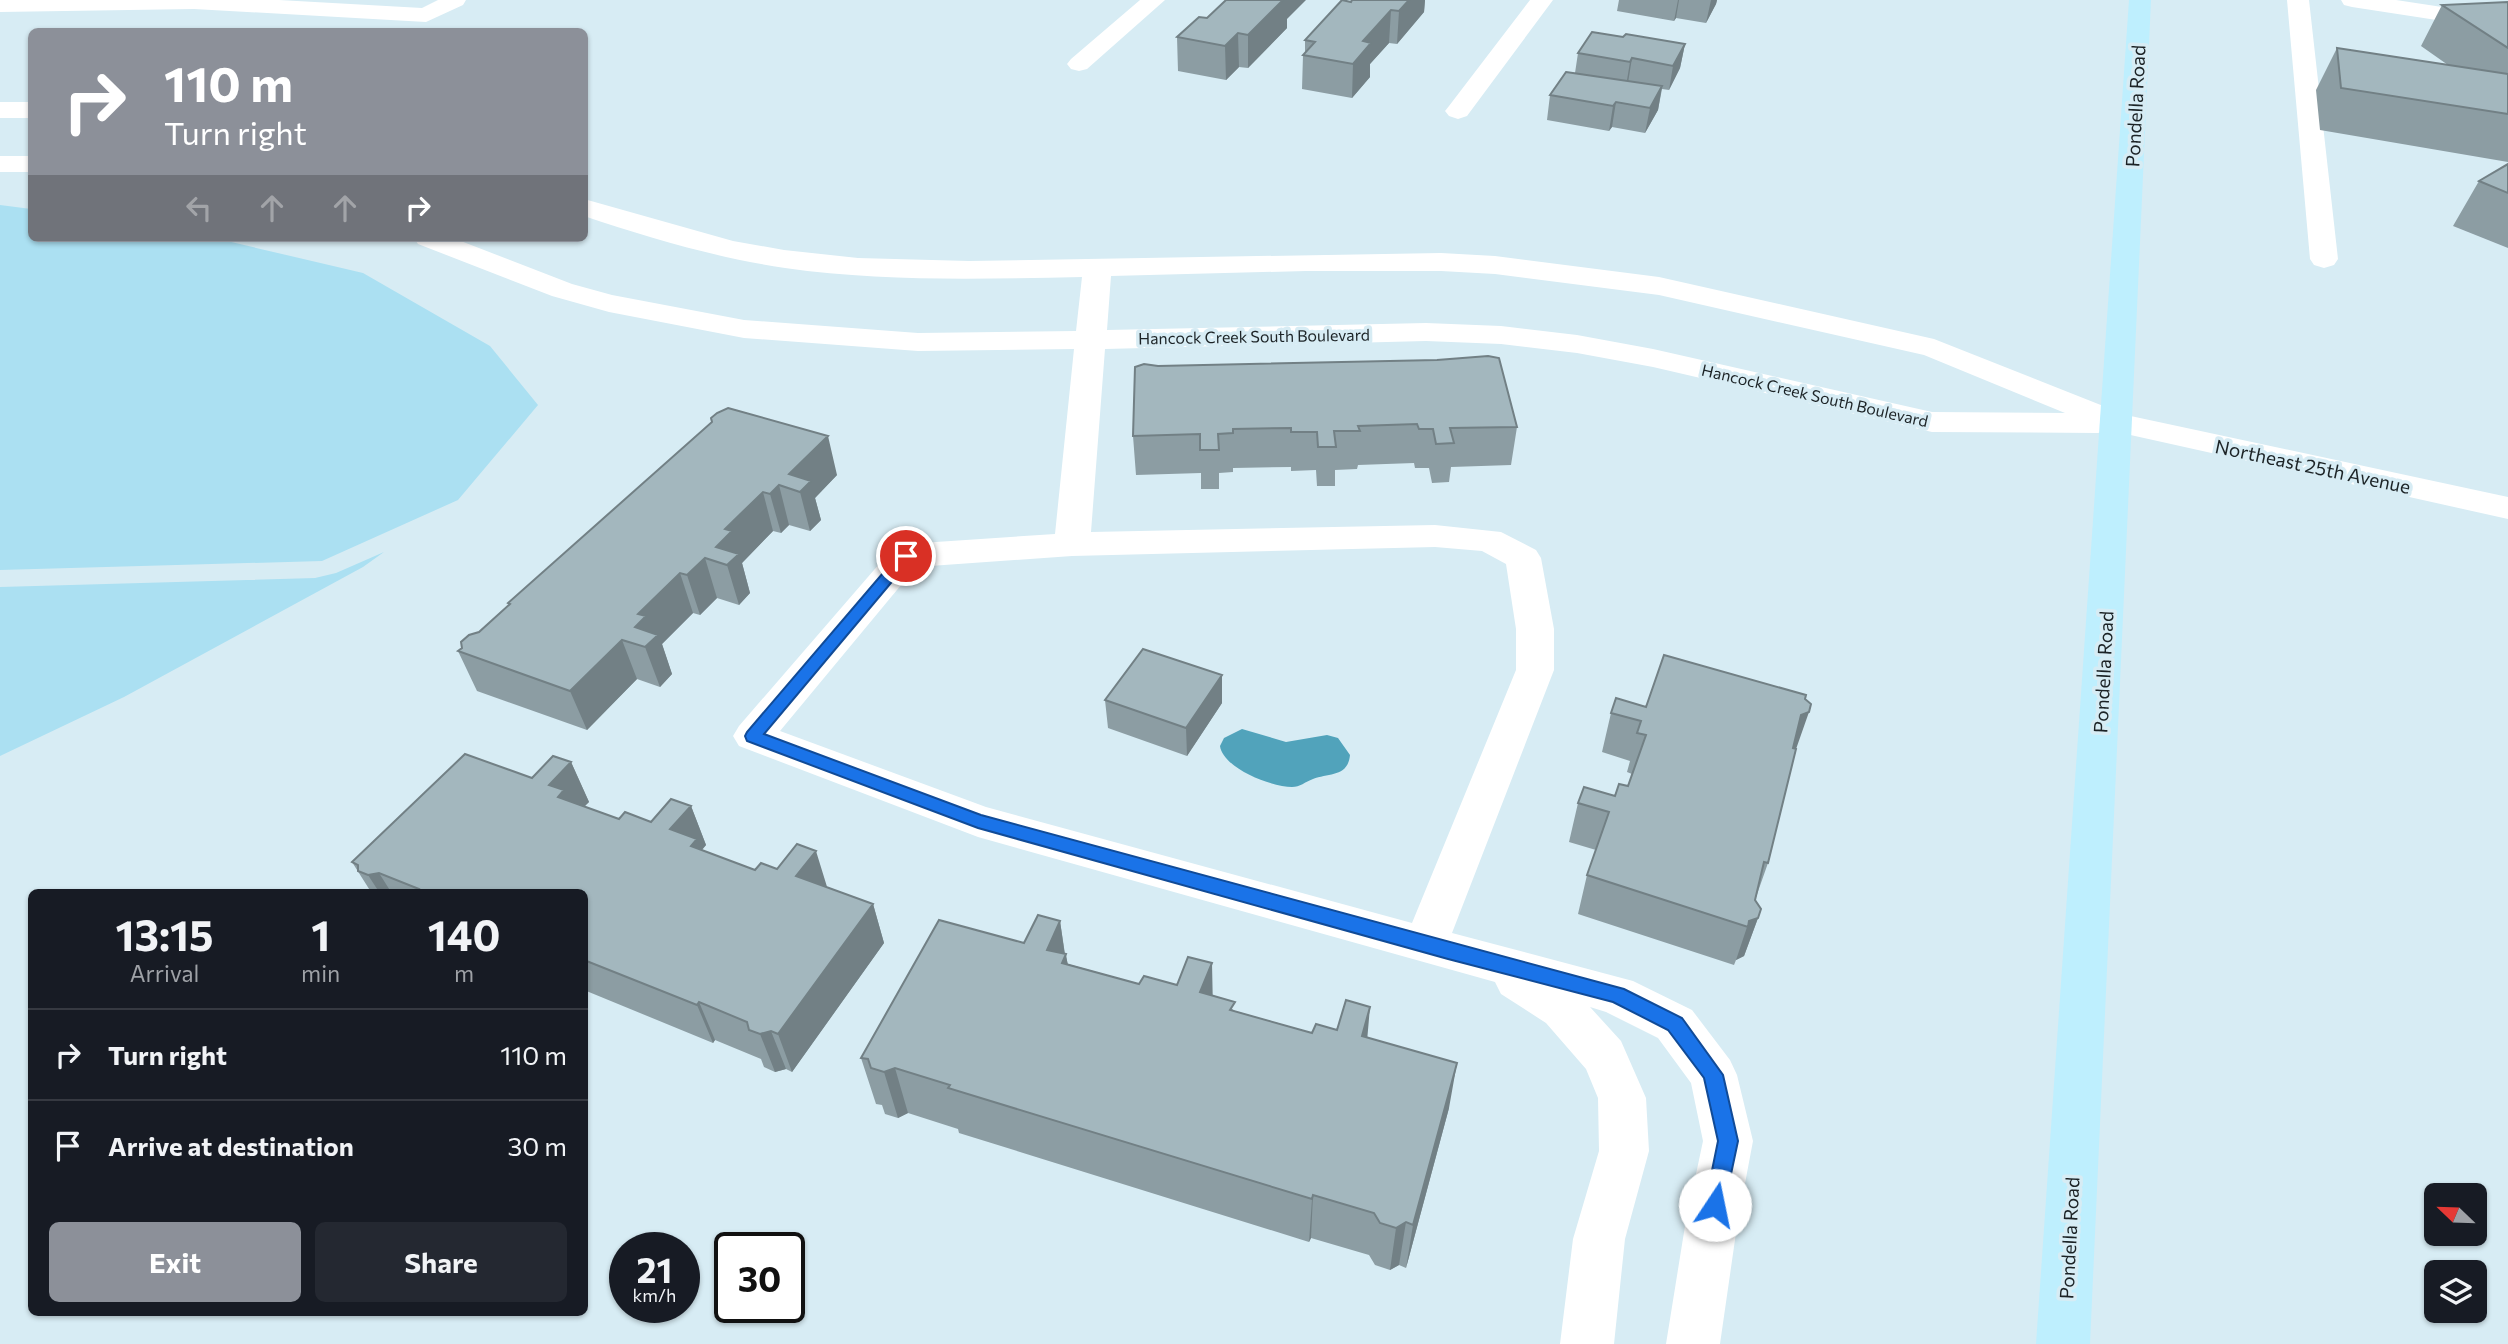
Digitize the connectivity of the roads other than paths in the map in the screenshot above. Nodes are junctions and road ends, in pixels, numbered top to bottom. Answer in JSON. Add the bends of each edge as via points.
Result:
{"nodes":[{"id":1,"x":455,"y":0,"type":"edge"},
{"id":2,"x":1154,"y":0,"type":"edge"},
{"id":3,"x":1542,"y":0,"type":"edge"},
{"id":4,"x":2140,"y":0,"type":"edge"},
{"id":5,"x":2298,"y":0,"type":"edge"},
{"id":6,"x":2352,"y":0,"type":"edge"},
{"id":7,"x":196,"y":1,"type":"edge"},
{"id":8,"x":0,"y":5,"type":"edge"},
{"id":9,"x":247,"y":5,"type":"junction"},
{"id":10,"x":2508,"y":24,"type":"edge"},
{"id":11,"x":220,"y":25,"type":"dead end"},
{"id":12,"x":1079,"y":64,"type":"dead end"},
{"id":13,"x":0,"y":110,"type":"edge"},
{"id":14,"x":28,"y":110,"type":"edge"},
{"id":15,"x":1458,"y":111,"type":"dead end"},
{"id":16,"x":0,"y":164,"type":"edge"},
{"id":17,"x":28,"y":164,"type":"edge"},
{"id":18,"x":588,"y":207,"type":"edge"},
{"id":19,"x":439,"y":242,"type":"edge"},
{"id":20,"x":2324,"y":258,"type":"dead end"},
{"id":21,"x":1097,"y":268,"type":"junction"},
{"id":22,"x":1091,"y":340,"type":"junction"},
{"id":23,"x":2117,"y":424,"type":"junction"},
{"id":24,"x":2508,"y":508,"type":"edge"},
{"id":25,"x":1072,"y":544,"type":"junction"},
{"id":26,"x":1425,"y":945,"type":"junction"},
{"id":27,"x":1492,"y":963,"type":"junction"},
{"id":28,"x":1587,"y":1344,"type":"edge"},
{"id":29,"x":1693,"y":1344,"type":"edge"},
{"id":30,"x":2063,"y":1344,"type":"edge"}],
"edges":[{"from":1,"to":9,"type":"street","via":[[426,15]]},
{"from":2,"to":12,"type":"street"},
{"from":3,"to":15,"type":"street"},
{"from":4,"to":23,"type":"main road","name":"Pondella Road"},
{"from":5,"to":20,"type":"street"},
{"from":6,"to":10,"type":"street"},
{"from":7,"to":8,"type":"street"},
{"from":7,"to":9,"type":"street"},
{"from":9,"to":11,"type":"street"},
{"from":13,"to":14,"type":"street"},
{"from":16,"to":17,"type":"street"},
{"from":18,"to":21,"type":"street","via":[[651,230],[784,258],[918,270]]},
{"from":19,"to":22,"type":"street","name":"Hancock Creek South Boulevard","via":[[585,296],[744,329],[918,342]]},
{"from":21,"to":22,"type":"street"},
{"from":21,"to":23,"type":"street","via":[[1441,262],[1604,277],[1934,348]]},
{"from":22,"to":23,"type":"street","name":"Hancock Creek South Boulevard","via":[[1426,332],[1501,335],[1653,358],[1932,422]]},
{"from":22,"to":25,"type":"street"},
{"from":23,"to":24,"type":"street","name":"Northeast 25th Avenue"},
{"from":23,"to":30,"type":"main road","name":"Pondella Road"},
{"from":25,"to":26,"type":"street","via":[[1435,536],[1489,540],[1523,558],[1535,629],[1535,670]]},
{"from":25,"to":26,"type":"street","via":[[906,556],[753,736],[978,821]]},
{"from":26,"to":27,"type":"street"},
{"from":27,"to":28,"type":"street","via":[[1562,1009],[1604,1056],[1622,1098],[1624,1151],[1599,1239]]},
{"from":27,"to":29,"type":"street","via":[[1617,995],[1675,1024],[1713,1075],[1728,1141]]}]}
